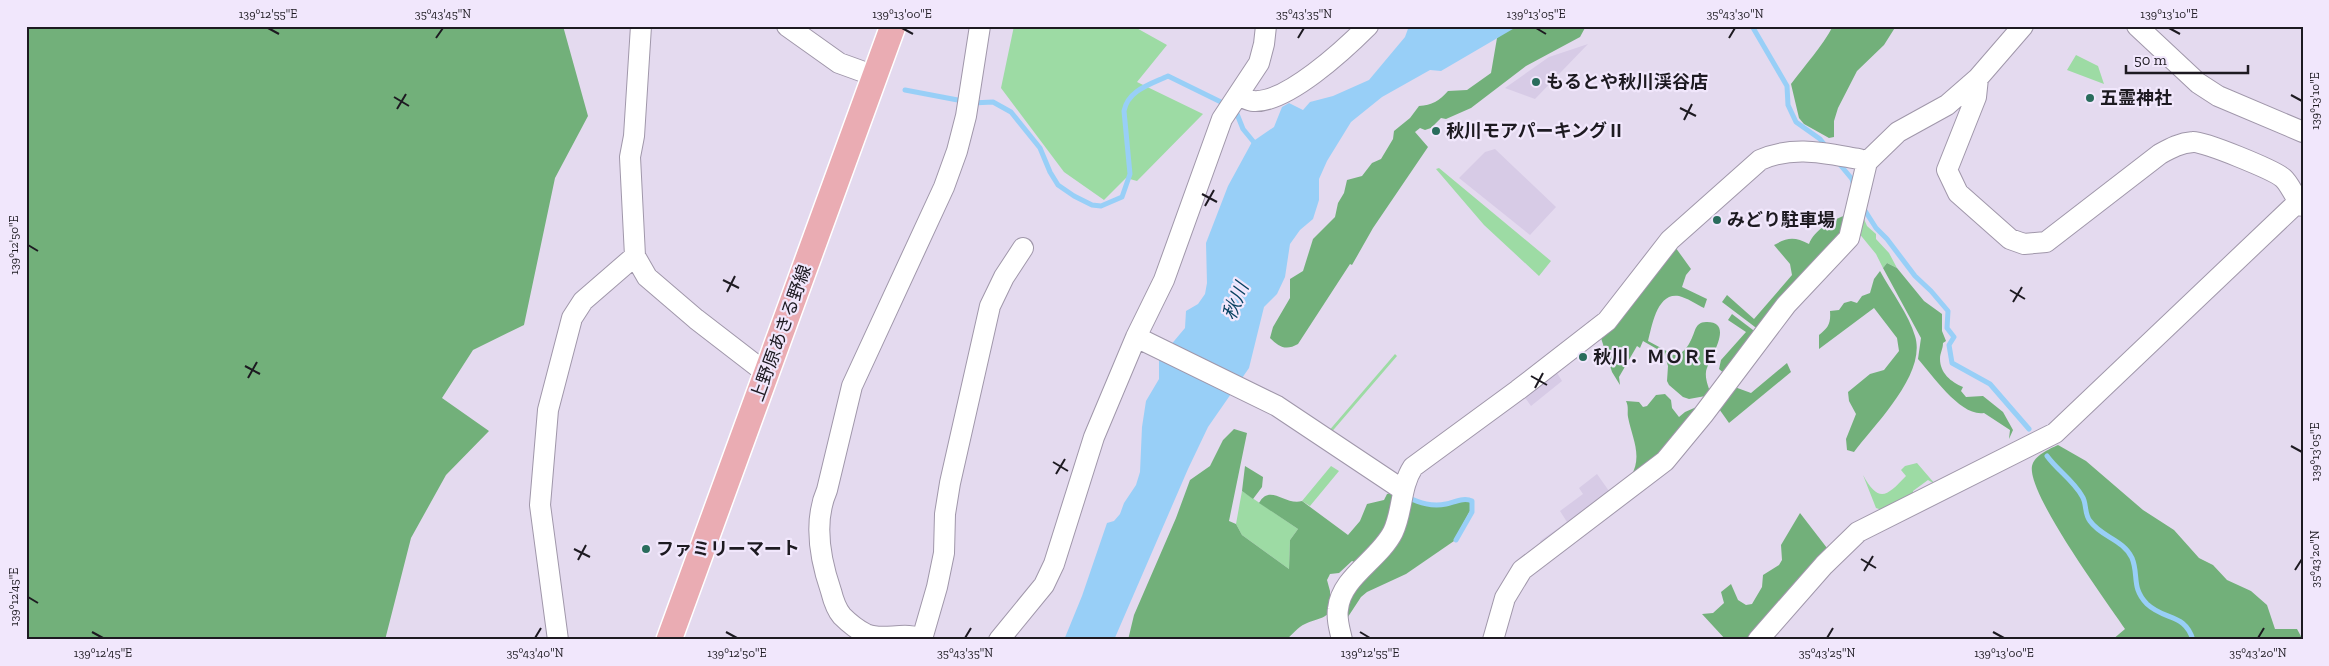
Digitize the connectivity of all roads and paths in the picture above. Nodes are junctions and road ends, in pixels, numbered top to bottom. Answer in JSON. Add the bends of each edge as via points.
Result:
{"nodes":[{"id":1,"x":641,"y":26,"type":"edge"},
{"id":2,"x":787,"y":26,"type":"edge"},
{"id":3,"x":893,"y":26,"type":"edge"},
{"id":4,"x":980,"y":26,"type":"edge"},
{"id":5,"x":1266,"y":26,"type":"edge"},
{"id":6,"x":1368,"y":26,"type":"edge"},
{"id":7,"x":2023,"y":26,"type":"edge"},
{"id":8,"x":2137,"y":26,"type":"edge"},
{"id":9,"x":875,"y":76,"type":"junction"},
{"id":10,"x":1978,"y":78,"type":"junction"},
{"id":11,"x":1233,"y":101,"type":"junction"},
{"id":12,"x":2303,"y":132,"type":"edge"},
{"id":13,"x":1867,"y":162,"type":"junction"},
{"id":14,"x":2300,"y":204,"type":"edge"},
{"id":15,"x":1023,"y":248,"type":"dead end"},
{"id":16,"x":636,"y":256,"type":"junction"},
{"id":17,"x":1140,"y":339,"type":"junction"},
{"id":18,"x":766,"y":373,"type":"junction"},
{"id":19,"x":1403,"y":490,"type":"junction"},
{"id":20,"x":923,"y":639,"type":"edge"},
{"id":21,"x":558,"y":640,"type":"edge"},
{"id":22,"x":670,"y":640,"type":"edge"},
{"id":23,"x":999,"y":640,"type":"edge"},
{"id":24,"x":1342,"y":640,"type":"edge"},
{"id":25,"x":1493,"y":640,"type":"edge"},
{"id":26,"x":1758,"y":640,"type":"edge"}],
"edges":[{"from":1,"to":16,"type":"street","via":[[630,157]]},
{"from":2,"to":9,"type":"street","via":[[839,63]]},
{"from":3,"to":9,"type":"main road","name":"上野原あきる野線"},
{"from":4,"to":20,"type":"street","via":[[957,150],[944,187],[852,386],[821,504],[820,552],[832,596],[841,615],[868,635],[908,635]]},
{"from":5,"to":11,"type":"street","via":[[1258,62]]},
{"from":6,"to":11,"type":"street","via":[[1345,49],[1284,92],[1267,99]]},
{"from":7,"to":10,"type":"street"},
{"from":8,"to":12,"type":"street","via":[[2198,83],[2218,96]]},
{"from":9,"to":18,"type":"main road","name":"上野原あきる野線"},
{"from":10,"to":13,"type":"street","via":[[1947,105],[1898,132]]},
{"from":10,"to":14,"type":"street","via":[[1976,97],[1947,170],[1958,193],[2010,238],[2024,244],[2046,242],[2160,154],[2174,146],[2194,142],[2218,149],[2283,178]]},
{"from":11,"to":17,"type":"street","via":[[1195,190],[1180,239]]},
{"from":13,"to":19,"type":"street","via":[[1801,150],[1774,154],[1760,160],[1670,240],[1607,321],[1413,467]]},
{"from":13,"to":25,"type":"street","via":[[1849,238],[1786,305],[1675,452],[1522,570],[1506,598]]},
{"from":14,"to":26,"type":"street","via":[[2054,433],[1858,532],[1824,565]]},
{"from":15,"to":20,"type":"street","via":[[990,306],[950,483],[944,514],[944,553]]},
{"from":16,"to":18,"type":"street","via":[[647,277]]},
{"from":16,"to":21,"type":"street","via":[[583,301],[572,318],[548,410],[540,505]]},
{"from":17,"to":19,"type":"street","via":[[1304,422]]},
{"from":17,"to":23,"type":"street","via":[[1094,437],[1054,564],[1044,585]]},
{"from":18,"to":22,"type":"main road","name":"上野原あきる野線"},
{"from":19,"to":24,"type":"street","via":[[1399,518],[1388,541],[1340,598],[1338,618]]}]}
